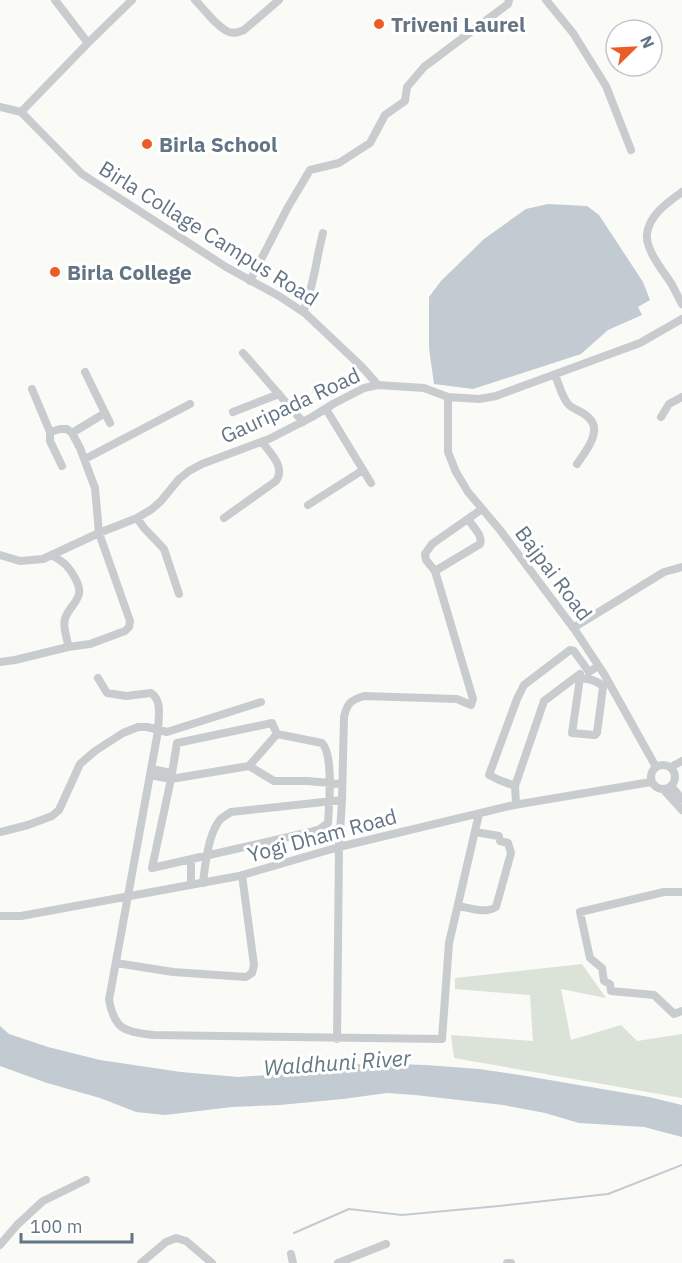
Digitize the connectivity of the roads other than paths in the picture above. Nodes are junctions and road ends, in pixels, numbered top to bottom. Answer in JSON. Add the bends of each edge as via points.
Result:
{"nodes":[{"id":1,"x":55,"y":0,"type":"edge"},
{"id":2,"x":132,"y":0,"type":"edge"},
{"id":3,"x":195,"y":0,"type":"edge"},
{"id":4,"x":279,"y":0,"type":"edge"},
{"id":5,"x":509,"y":0,"type":"edge"},
{"id":6,"x":546,"y":0,"type":"edge"},
{"id":7,"x":88,"y":43,"type":"junction"},
{"id":8,"x":0,"y":107,"type":"edge"},
{"id":9,"x":21,"y":112,"type":"junction"},
{"id":10,"x":631,"y":150,"type":"dead end"},
{"id":11,"x":682,"y":192,"type":"edge"},
{"id":12,"x":323,"y":233,"type":"dead end"},
{"id":13,"x":250,"y":280,"type":"junction"},
{"id":14,"x":682,"y":304,"type":"edge"},
{"id":15,"x":303,"y":312,"type":"junction"},
{"id":16,"x":682,"y":319,"type":"edge"},
{"id":17,"x":243,"y":353,"type":"dead end"},
{"id":18,"x":85,"y":372,"type":"dead end"},
{"id":19,"x":555,"y":375,"type":"junction"},
{"id":20,"x":378,"y":385,"type":"junction"},
{"id":21,"x":32,"y":389,"type":"dead end"},
{"id":22,"x":279,"y":394,"type":"junction"},
{"id":23,"x":448,"y":397,"type":"junction"},
{"id":24,"x":682,"y":397,"type":"edge"},
{"id":25,"x":190,"y":404,"type":"dead end"},
{"id":26,"x":326,"y":409,"type":"junction"},
{"id":27,"x":233,"y":412,"type":"dead end"},
{"id":28,"x":105,"y":413,"type":"junction"},
{"id":29,"x":661,"y":417,"type":"dead end"},
{"id":30,"x":303,"y":422,"type":"junction"},
{"id":31,"x":110,"y":423,"type":"dead end"},
{"id":32,"x":50,"y":432,"type":"junction"},
{"id":33,"x":72,"y":433,"type":"junction"},
{"id":34,"x":262,"y":442,"type":"junction"},
{"id":35,"x":85,"y":459,"type":"junction"},
{"id":36,"x":577,"y":464,"type":"dead end"},
{"id":37,"x":62,"y":466,"type":"dead end"},
{"id":38,"x":363,"y":470,"type":"junction"},
{"id":39,"x":371,"y":483,"type":"dead end"},
{"id":40,"x":308,"y":505,"type":"dead end"},
{"id":41,"x":482,"y":509,"type":"junction"},
{"id":42,"x":137,"y":518,"type":"junction"},
{"id":43,"x":224,"y":518,"type":"dead end"},
{"id":44,"x":468,"y":519,"type":"junction"},
{"id":45,"x":99,"y":533,"type":"junction"},
{"id":46,"x":0,"y":555,"type":"edge"},
{"id":47,"x":53,"y":555,"type":"junction"},
{"id":48,"x":682,"y":567,"type":"edge"},
{"id":49,"x":435,"y":571,"type":"junction"},
{"id":50,"x":179,"y":594,"type":"dead end"},
{"id":51,"x":573,"y":628,"type":"junction"},
{"id":52,"x":69,"y":648,"type":"junction"},
{"id":53,"x":0,"y":662,"type":"edge"},
{"id":54,"x":598,"y":666,"type":"junction"},
{"id":55,"x":586,"y":670,"type":"junction"},
{"id":56,"x":579,"y":677,"type":"junction"},
{"id":57,"x":98,"y":678,"type":"dead end"},
{"id":58,"x":261,"y":702,"type":"dead end"},
{"id":59,"x":158,"y":731,"type":"junction"},
{"id":60,"x":277,"y":734,"type":"junction"},
{"id":61,"x":682,"y":761,"type":"edge"},
{"id":62,"x":249,"y":766,"type":"junction"},
{"id":63,"x":656,"y":767,"type":"junction"},
{"id":64,"x":671,"y":767,"type":"junction"},
{"id":65,"x":150,"y":772,"type":"junction"},
{"id":66,"x":172,"y":776,"type":"junction"},
{"id":67,"x":651,"y":782,"type":"junction"},
{"id":68,"x":330,"y":783,"type":"junction"},
{"id":69,"x":342,"y":784,"type":"junction"},
{"id":70,"x":515,"y":786,"type":"junction"},
{"id":71,"x":667,"y":788,"type":"junction"},
{"id":72,"x":682,"y":799,"type":"edge"},
{"id":73,"x":342,"y":800,"type":"junction"},
{"id":74,"x":329,"y":801,"type":"junction"},
{"id":75,"x":516,"y":805,"type":"junction"},
{"id":76,"x":682,"y":810,"type":"edge"},
{"id":77,"x":479,"y":814,"type":"junction"},
{"id":78,"x":0,"y":832,"type":"edge"},
{"id":79,"x":475,"y":832,"type":"junction"},
{"id":80,"x":339,"y":847,"type":"junction"},
{"id":81,"x":206,"y":856,"type":"junction"},
{"id":82,"x":191,"y":860,"type":"junction"},
{"id":83,"x":242,"y":875,"type":"junction"},
{"id":84,"x":203,"y":883,"type":"junction"},
{"id":85,"x":191,"y":884,"type":"junction"},
{"id":86,"x":682,"y":892,"type":"edge"},
{"id":87,"x":128,"y":896,"type":"junction"},
{"id":88,"x":458,"y":906,"type":"junction"},
{"id":89,"x":0,"y":916,"type":"edge"},
{"id":90,"x":116,"y":963,"type":"junction"},
{"id":91,"x":682,"y":1011,"type":"edge"},
{"id":92,"x":337,"y":1039,"type":"junction"},
{"id":93,"x":86,"y":1180,"type":"dead end"},
{"id":94,"x":386,"y":1244,"type":"dead end"},
{"id":95,"x":0,"y":1245,"type":"edge"},
{"id":96,"x":291,"y":1254,"type":"dead end"},
{"id":97,"x":141,"y":1263,"type":"edge"},
{"id":98,"x":213,"y":1263,"type":"edge"},
{"id":99,"x":293,"y":1263,"type":"edge"},
{"id":100,"x":338,"y":1263,"type":"edge"}],
"edges":[{"from":1,"to":7,"type":"street"},
{"from":2,"to":7,"type":"street"},
{"from":3,"to":4,"type":"street","via":[[222,27],[238,33]]},
{"from":5,"to":13,"type":"street","via":[[424,67],[407,87],[405,101],[385,115],[370,143],[339,163],[310,170]]},
{"from":6,"to":10,"type":"street","via":[[573,33],[606,86]]},
{"from":7,"to":9,"type":"street"},
{"from":8,"to":9,"type":"street"},
{"from":9,"to":13,"type":"street","name":"Birla Collage Campus Road","via":[[82,174]]},
{"from":11,"to":14,"type":"street","via":[[665,204],[646,235],[654,257]]},
{"from":12,"to":15,"type":"street"},
{"from":13,"to":15,"type":"street","name":"Birla Collage Campus Road"},
{"from":15,"to":20,"type":"street","name":"Birla Collage Campus Road"},
{"from":16,"to":19,"type":"street","name":"Gauripada Road","via":[[640,343]]},
{"from":17,"to":22,"type":"street"},
{"from":18,"to":28,"type":"street"},
{"from":19,"to":23,"type":"street","name":"Gauripada Road","via":[[496,396]]},
{"from":19,"to":36,"type":"street","via":[[568,403],[588,417],[595,432]]},
{"from":20,"to":23,"type":"street","name":"Gauripada Road","via":[[424,388]]},
{"from":20,"to":26,"type":"street","name":"Gauripada Road","via":[[364,388]]},
{"from":21,"to":32,"type":"street"},
{"from":22,"to":27,"type":"street"},
{"from":22,"to":30,"type":"street"},
{"from":23,"to":41,"type":"street","name":"Bajpai Road","via":[[448,452],[456,472]]},
{"from":24,"to":29,"type":"street","via":[[669,404]]},
{"from":25,"to":35,"type":"street"},
{"from":26,"to":30,"type":"street","name":"Gauripada Road"},
{"from":26,"to":38,"type":"street"},
{"from":28,"to":31,"type":"street"},
{"from":28,"to":33,"type":"street"},
{"from":30,"to":34,"type":"street","name":"Gauripada Road"},
{"from":32,"to":33,"type":"street","via":[[67,429]]},
{"from":32,"to":37,"type":"street"},
{"from":33,"to":35,"type":"street"},
{"from":34,"to":42,"type":"street","name":"Gauripada Road","via":[[189,471],[178,478],[161,501]]},
{"from":34,"to":43,"type":"street","via":[[279,466],[280,476]]},
{"from":35,"to":45,"type":"street","via":[[95,488]]},
{"from":38,"to":39,"type":"street"},
{"from":38,"to":40,"type":"street"},
{"from":41,"to":44,"type":"street"},
{"from":41,"to":51,"type":"street","name":"Bajpai Road"},
{"from":42,"to":45,"type":"street","name":"Gauripada Road"},
{"from":42,"to":50,"type":"street","via":[[164,549]]},
{"from":44,"to":49,"type":"street","via":[[432,544],[425,554]]},
{"from":44,"to":49,"type":"street","via":[[482,541]]},
{"from":45,"to":47,"type":"street","name":"Gauripada Road"},
{"from":45,"to":52,"type":"street","via":[[129,614],[129,627],[113,636]]},
{"from":46,"to":47,"type":"street","name":"Gauripada Road","via":[[20,561]]},
{"from":47,"to":52,"type":"street","via":[[65,564],[78,586],[79,593],[65,619]]},
{"from":48,"to":51,"type":"street","via":[[664,572]]},
{"from":49,"to":69,"type":"street","via":[[473,699],[471,705],[457,699],[354,699],[346,707],[344,717]]},
{"from":51,"to":54,"type":"street","name":"Bajpai Road"},
{"from":52,"to":53,"type":"street"},
{"from":54,"to":55,"type":"street"},
{"from":54,"to":63,"type":"street","name":"Bajpai Road"},
{"from":55,"to":56,"type":"street"},
{"from":55,"to":70,"type":"street","via":[[570,650],[524,685],[489,771],[491,777]]},
{"from":56,"to":56,"type":"street","via":[[599,682],[603,687],[595,735],[572,733]]},
{"from":56,"to":70,"type":"street","via":[[544,701]]},
{"from":57,"to":59,"type":"street","via":[[106,693],[155,696],[159,702]]},
{"from":58,"to":59,"type":"street","via":[[167,732]]},
{"from":59,"to":65,"type":"street"},
{"from":59,"to":78,"type":"street","via":[[138,727],[123,733],[80,764],[59,810],[52,816]]},
{"from":60,"to":62,"type":"street"},
{"from":60,"to":66,"type":"street","via":[[272,723],[177,743]]},
{"from":60,"to":68,"type":"street","via":[[322,742],[327,748]]},
{"from":61,"to":64,"type":"street"},
{"from":62,"to":66,"type":"street"},
{"from":62,"to":68,"type":"street","via":[[274,780]]},
{"from":63,"to":64,"type":"street"},
{"from":63,"to":67,"type":"street"},
{"from":64,"to":71,"type":"street","via":[[675,779]]},
{"from":65,"to":66,"type":"street"},
{"from":65,"to":87,"type":"street"},
{"from":66,"to":82,"type":"street","via":[[152,868]]},
{"from":67,"to":71,"type":"street"},
{"from":67,"to":75,"type":"street","name":"Yogi Dham Road"},
{"from":68,"to":69,"type":"street"},
{"from":68,"to":74,"type":"street"},
{"from":69,"to":73,"type":"street"},
{"from":70,"to":75,"type":"street"},
{"from":71,"to":72,"type":"street"},
{"from":71,"to":76,"type":"street"},
{"from":73,"to":74,"type":"street"},
{"from":73,"to":80,"type":"street"},
{"from":74,"to":81,"type":"street","via":[[328,823],[320,829]]},
{"from":74,"to":81,"type":"street","via":[[231,812],[220,820]]},
{"from":75,"to":77,"type":"street","name":"Yogi Dham Road"},
{"from":77,"to":79,"type":"street"},
{"from":77,"to":80,"type":"street","name":"Yogi Dham Road"},
{"from":79,"to":88,"type":"street"},
{"from":79,"to":88,"type":"street","via":[[499,836],[512,853],[496,908],[486,911]]},
{"from":80,"to":83,"type":"street","name":"Yogi Dham Road"},
{"from":80,"to":92,"type":"street"},
{"from":81,"to":82,"type":"street"},
{"from":81,"to":84,"type":"street"},
{"from":82,"to":85,"type":"street"},
{"from":83,"to":84,"type":"street","name":"Yogi Dham Road"},
{"from":83,"to":90,"type":"street","via":[[252,973],[246,977],[173,972]]},
{"from":84,"to":85,"type":"street","name":"Yogi Dham Road"},
{"from":85,"to":87,"type":"street","name":"Yogi Dham Road"},
{"from":86,"to":91,"type":"street","via":[[664,892],[580,912],[590,958],[602,968],[610,991],[654,995],[674,1014]]},
{"from":87,"to":89,"type":"street","name":"Yogi Dham Road","via":[[21,916]]},
{"from":87,"to":90,"type":"street"},
{"from":88,"to":92,"type":"street","via":[[449,943],[442,1040]]},
{"from":90,"to":92,"type":"street","via":[[109,1000],[111,1011],[117,1023],[132,1032]]},
{"from":93,"to":95,"type":"street","via":[[43,1201]]},
{"from":94,"to":100,"type":"street"},
{"from":96,"to":99,"type":"street"},
{"from":97,"to":98,"type":"street","via":[[176,1238],[186,1241]]}]}
